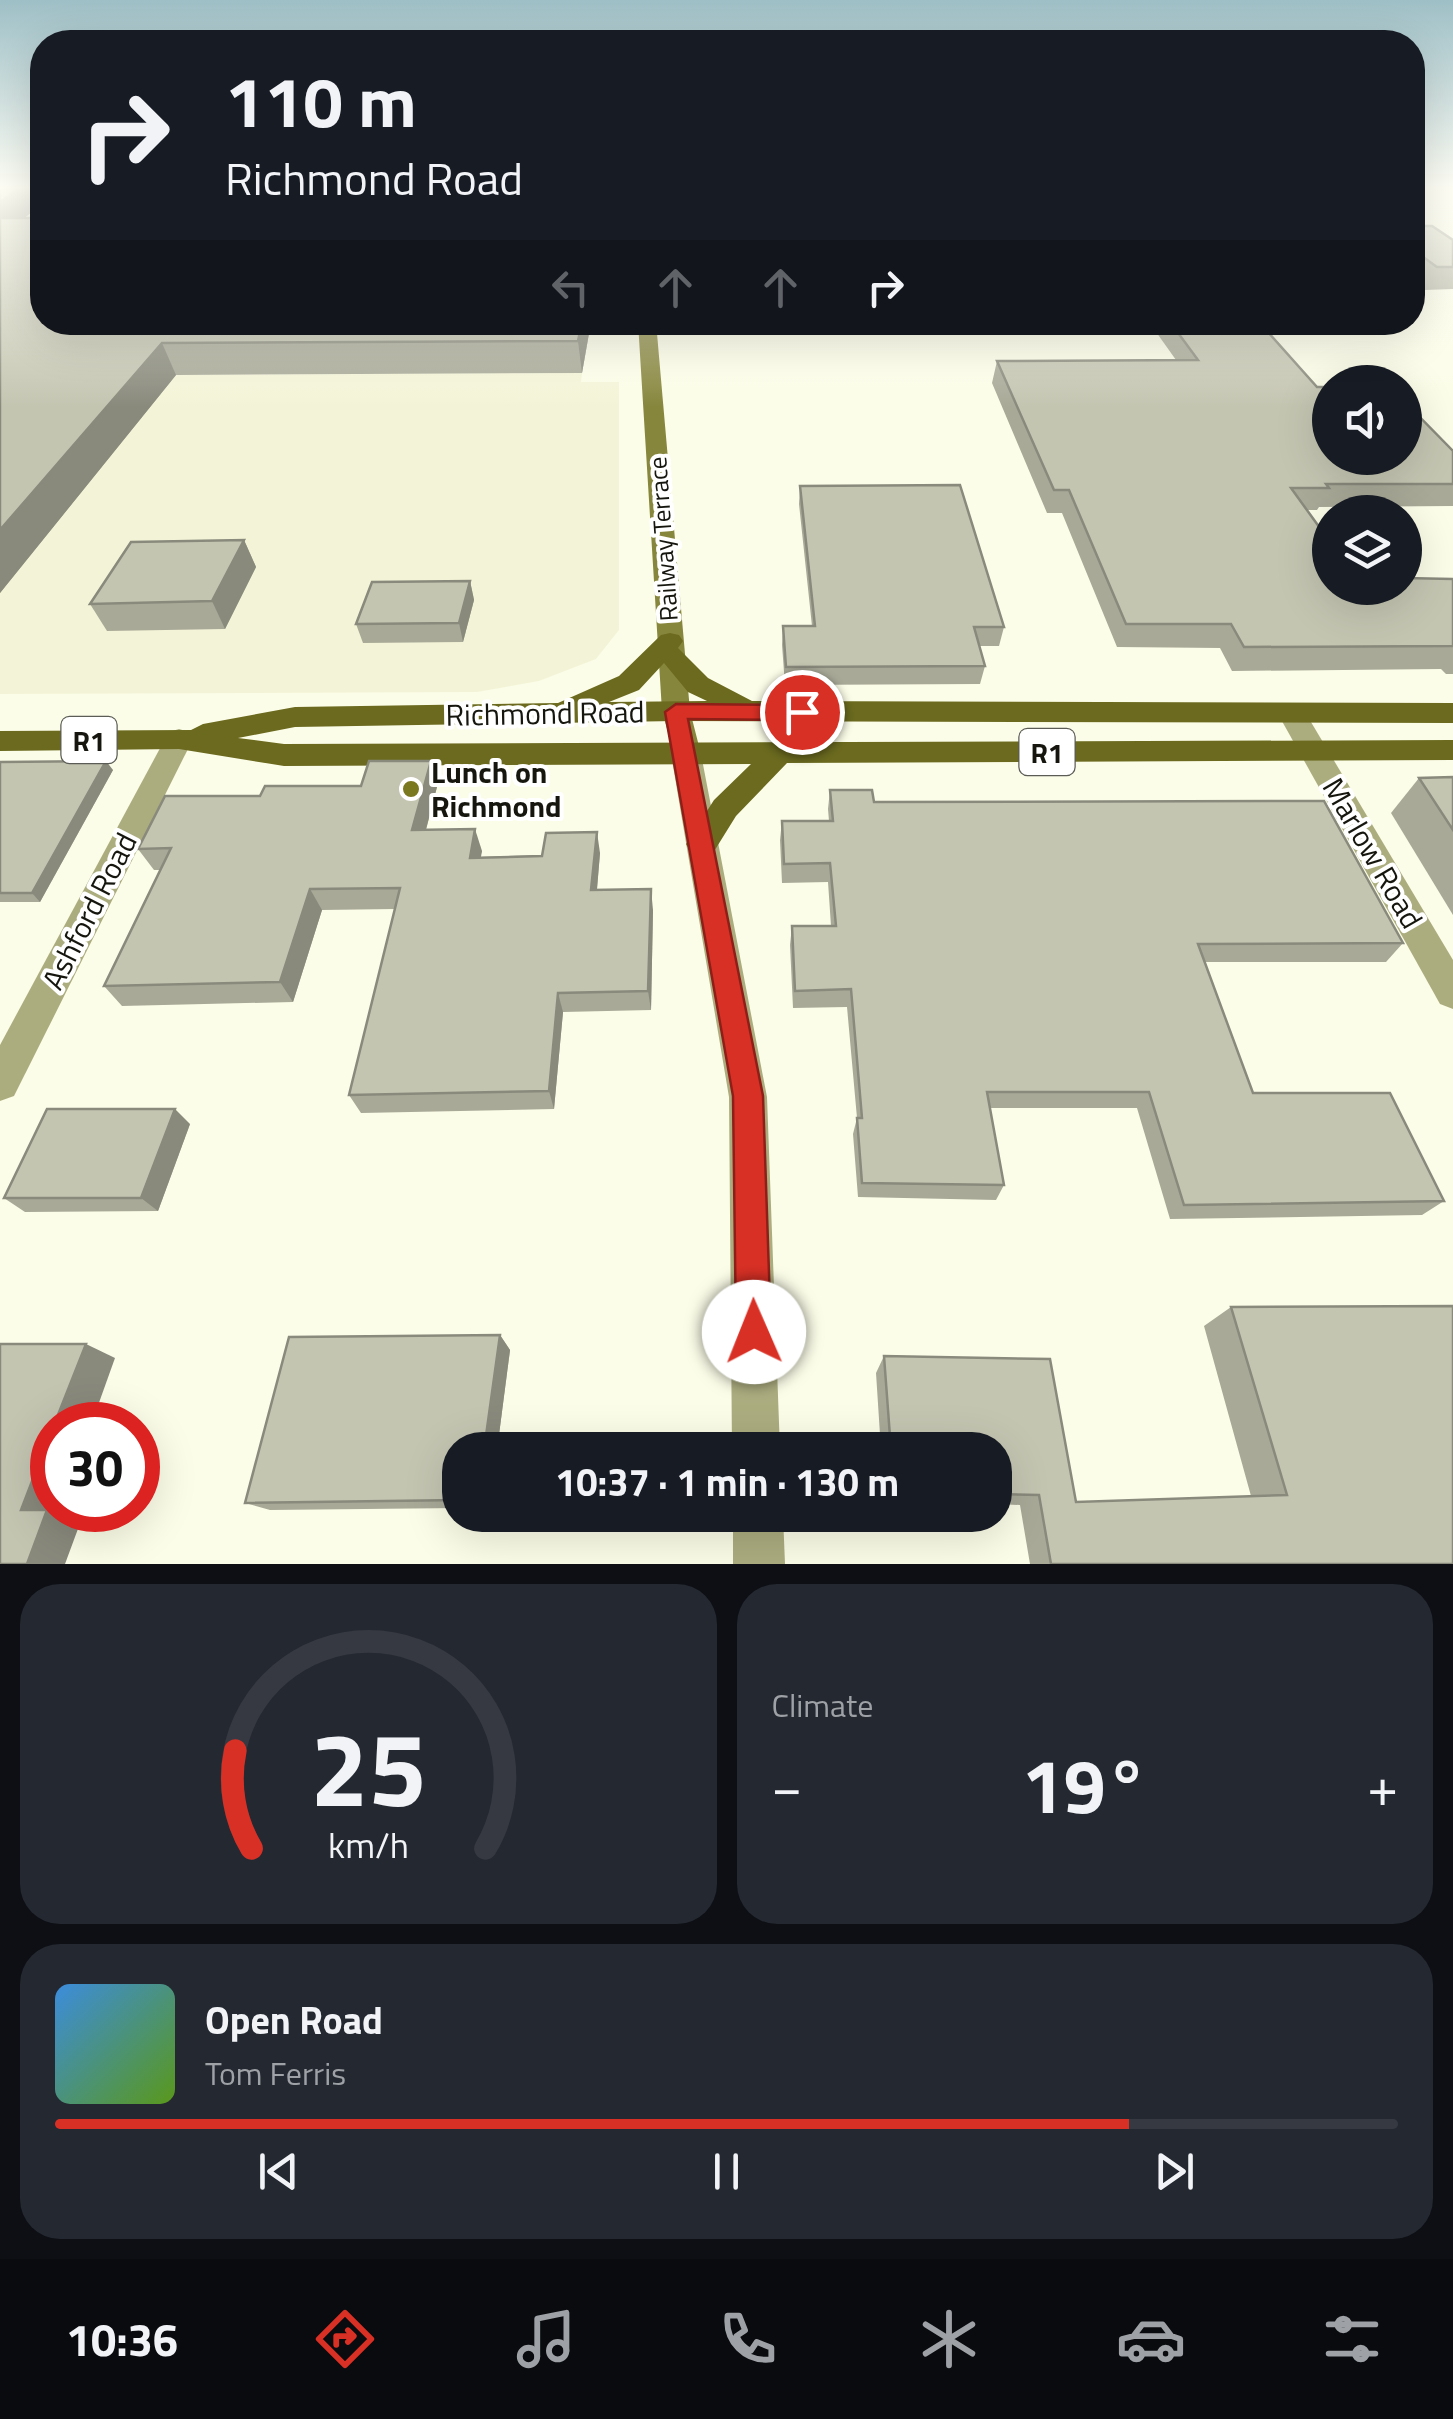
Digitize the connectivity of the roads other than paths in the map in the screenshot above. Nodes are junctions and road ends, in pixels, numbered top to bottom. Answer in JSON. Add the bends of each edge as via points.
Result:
{"nodes":[{"id":1,"x":648,"y":335,"type":"edge"},
{"id":2,"x":671,"y":648,"type":"junction"},
{"id":3,"x":676,"y":712,"type":"junction"},
{"id":4,"x":763,"y":712,"type":"junction"},
{"id":5,"x":561,"y":713,"type":"junction"},
{"id":6,"x":1453,"y":713,"type":"edge"},
{"id":7,"x":1292,"y":714,"type":"junction"},
{"id":8,"x":179,"y":739,"type":"junction"},
{"id":9,"x":0,"y":740,"type":"edge"},
{"id":10,"x":1315,"y":750,"type":"junction"},
{"id":11,"x":1453,"y":750,"type":"edge"},
{"id":12,"x":686,"y":754,"type":"junction"},
{"id":13,"x":778,"y":754,"type":"junction"},
{"id":14,"x":702,"y":844,"type":"junction"},
{"id":15,"x":1453,"y":994,"type":"edge"},
{"id":16,"x":0,"y":1083,"type":"edge"},
{"id":17,"x":756,"y":1432,"type":"edge"},
{"id":18,"x":758,"y":1532,"type":"edge"},
{"id":19,"x":759,"y":1564,"type":"edge"}],
"edges":[{"from":1,"to":2,"type":"main road","name":"Railway Terrace"},
{"from":2,"to":3,"type":"main road","name":"Railway Terrace"},
{"from":2,"to":4,"type":"main road","via":[[698,686],[734,706]]},
{"from":2,"to":5,"type":"main road","via":[[629,682]]},
{"from":3,"to":4,"type":"main road","name":"Richmond Road","number":"R1"},
{"from":3,"to":5,"type":"main road","name":"Richmond Road","number":"R1"},
{"from":3,"to":12,"type":"main road","name":"Railway Terrace"},
{"from":4,"to":7,"type":"main road","name":"Richmond Road","number":"R1"},
{"from":5,"to":8,"type":"main road","name":"Richmond Road","number":"R1","via":[[295,717]]},
{"from":6,"to":7,"type":"main road","name":"Richmond Road","number":"R1"},
{"from":7,"to":10,"type":"street","name":"Marlow Road"},
{"from":8,"to":9,"type":"main road","name":"Richmond Road","number":"R1"},
{"from":8,"to":12,"type":"main road","name":"Richmond Road","number":"R1","via":[[284,755]]},
{"from":8,"to":16,"type":"street","name":"Ashford Road"},
{"from":10,"to":11,"type":"main road","name":"Richmond Road","number":"R1"},
{"from":10,"to":13,"type":"main road","name":"Richmond Road","number":"R1"},
{"from":10,"to":15,"type":"street","name":"Marlow Road"},
{"from":12,"to":13,"type":"main road","name":"Richmond Road","number":"R1"},
{"from":12,"to":14,"type":"street"},
{"from":13,"to":14,"type":"main road","via":[[724,808]]},
{"from":14,"to":17,"type":"street","via":[[748,1096]]},
{"from":18,"to":19,"type":"street"}]}
